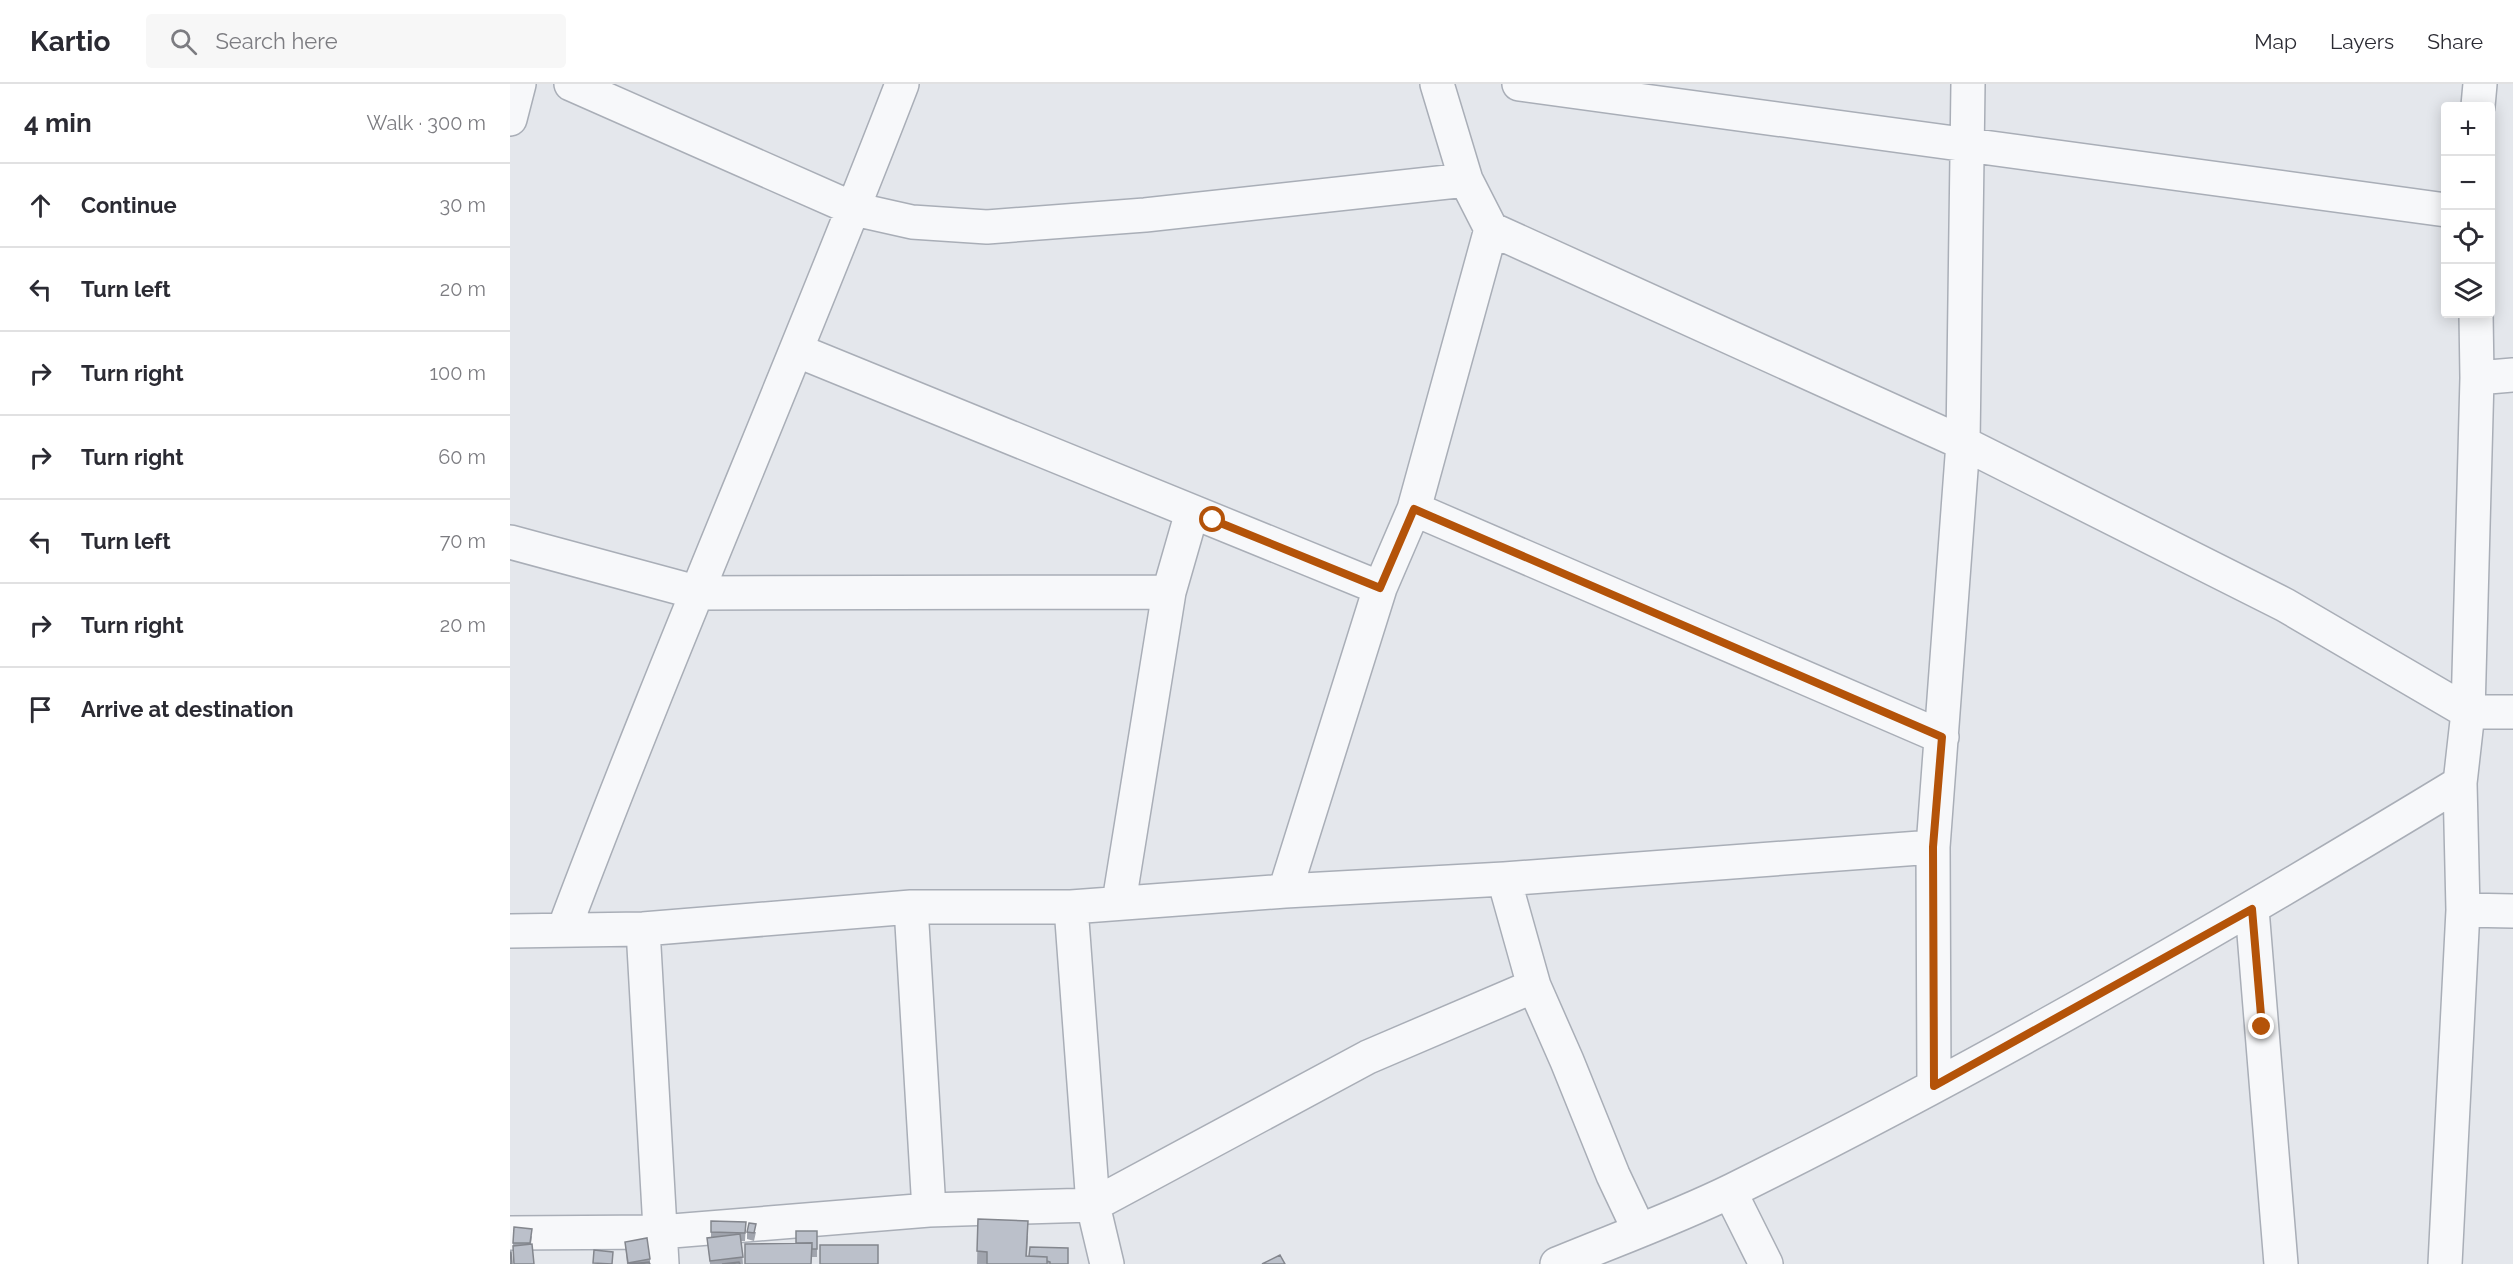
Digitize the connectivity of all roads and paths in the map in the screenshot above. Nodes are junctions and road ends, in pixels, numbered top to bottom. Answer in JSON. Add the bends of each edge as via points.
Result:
{"nodes":[{"id":1,"x":519,"y":84,"type":"edge"},
{"id":2,"x":571,"y":84,"type":"edge"},
{"id":3,"x":902,"y":84,"type":"edge"},
{"id":4,"x":1437,"y":84,"type":"edge"},
{"id":5,"x":1519,"y":84,"type":"edge"},
{"id":6,"x":1968,"y":84,"type":"edge"},
{"id":7,"x":2480,"y":84,"type":"edge"},
{"id":8,"x":2478,"y":102,"type":"edge"},
{"id":9,"x":510,"y":119,"type":"edge"},
{"id":10,"x":1966,"y":146,"type":"junction"},
{"id":11,"x":1466,"y":180,"type":"junction"},
{"id":12,"x":854,"y":209,"type":"junction"},
{"id":13,"x":2441,"y":209,"type":"edge"},
{"id":14,"x":1491,"y":230,"type":"junction"},
{"id":15,"x":2476,"y":318,"type":"edge"},
{"id":16,"x":796,"y":350,"type":"junction"},
{"id":17,"x":2513,"y":375,"type":"edge"},
{"id":18,"x":2477,"y":378,"type":"junction"},
{"id":19,"x":1963,"y":443,"type":"junction"},
{"id":20,"x":1414,"y":509,"type":"junction"},
{"id":21,"x":1192,"y":512,"type":"junction"},
{"id":22,"x":510,"y":542,"type":"edge"},
{"id":23,"x":1380,"y":588,"type":"junction"},
{"id":24,"x":699,"y":592,"type":"junction"},
{"id":25,"x":1169,"y":592,"type":"junction"},
{"id":26,"x":2468,"y":712,"type":"junction"},
{"id":27,"x":2513,"y":712,"type":"edge"},
{"id":28,"x":1942,"y":737,"type":"junction"},
{"id":29,"x":2460,"y":783,"type":"junction"},
{"id":30,"x":1933,"y":847,"type":"junction"},
{"id":31,"x":1504,"y":879,"type":"junction"},
{"id":32,"x":1285,"y":891,"type":"junction"},
{"id":33,"x":1119,"y":902,"type":"junction"},
{"id":34,"x":911,"y":907,"type":"junction"},
{"id":35,"x":1071,"y":907,"type":"junction"},
{"id":36,"x":2252,"y":909,"type":"junction"},
{"id":37,"x":2463,"y":910,"type":"junction"},
{"id":38,"x":2513,"y":911,"type":"edge"},
{"id":39,"x":564,"y":928,"type":"junction"},
{"id":40,"x":643,"y":928,"type":"junction"},
{"id":41,"x":510,"y":931,"type":"edge"},
{"id":42,"x":1534,"y":986,"type":"junction"},
{"id":43,"x":1934,"y":1086,"type":"junction"},
{"id":44,"x":1731,"y":1192,"type":"junction"},
{"id":45,"x":1094,"y":1205,"type":"junction"},
{"id":46,"x":930,"y":1210,"type":"junction"},
{"id":47,"x":1639,"y":1230,"type":"junction"},
{"id":48,"x":660,"y":1232,"type":"junction"},
{"id":49,"x":510,"y":1233,"type":"edge"},
{"id":50,"x":662,"y":1264,"type":"edge"},
{"id":51,"x":1107,"y":1264,"type":"edge"},
{"id":52,"x":1557,"y":1264,"type":"edge"},
{"id":53,"x":1766,"y":1264,"type":"edge"},
{"id":54,"x":2281,"y":1264,"type":"edge"},
{"id":55,"x":2445,"y":1264,"type":"edge"}],
"edges":[{"from":1,"to":9,"type":"street"},
{"from":2,"to":12,"type":"street"},
{"from":3,"to":12,"type":"street"},
{"from":4,"to":11,"type":"street"},
{"from":5,"to":10,"type":"street"},
{"from":6,"to":10,"type":"street"},
{"from":7,"to":8,"type":"street"},
{"from":10,"to":13,"type":"street"},
{"from":10,"to":19,"type":"street"},
{"from":11,"to":12,"type":"street","via":[[987,227],[912,222]]},
{"from":11,"to":14,"type":"street"},
{"from":12,"to":16,"type":"street"},
{"from":14,"to":19,"type":"street"},
{"from":14,"to":20,"type":"street"},
{"from":15,"to":18,"type":"street"},
{"from":16,"to":21,"type":"street"},
{"from":16,"to":24,"type":"street"},
{"from":17,"to":18,"type":"street"},
{"from":18,"to":26,"type":"street"},
{"from":19,"to":26,"type":"street","via":[[2285,605]]},
{"from":19,"to":28,"type":"street"},
{"from":20,"to":23,"type":"street"},
{"from":20,"to":28,"type":"street"},
{"from":21,"to":23,"type":"street"},
{"from":21,"to":25,"type":"street"},
{"from":22,"to":24,"type":"street"},
{"from":23,"to":32,"type":"street"},
{"from":24,"to":25,"type":"street"},
{"from":24,"to":39,"type":"street","via":[[626,765]]},
{"from":25,"to":33,"type":"street"},
{"from":26,"to":27,"type":"street"},
{"from":26,"to":29,"type":"street"},
{"from":28,"to":30,"type":"street"},
{"from":29,"to":36,"type":"street"},
{"from":29,"to":37,"type":"street"},
{"from":30,"to":31,"type":"street"},
{"from":30,"to":43,"type":"street"},
{"from":31,"to":32,"type":"street"},
{"from":31,"to":42,"type":"street"},
{"from":32,"to":33,"type":"street"},
{"from":33,"to":35,"type":"street"},
{"from":34,"to":35,"type":"street"},
{"from":34,"to":40,"type":"street"},
{"from":34,"to":46,"type":"street"},
{"from":35,"to":45,"type":"street"},
{"from":36,"to":43,"type":"street"},
{"from":36,"to":54,"type":"street"},
{"from":37,"to":38,"type":"street"},
{"from":37,"to":55,"type":"street"},
{"from":39,"to":40,"type":"street"},
{"from":39,"to":41,"type":"street"},
{"from":40,"to":48,"type":"street"},
{"from":42,"to":45,"type":"street","via":[[1368,1057]]},
{"from":42,"to":47,"type":"street","via":[[1612,1175]]},
{"from":43,"to":44,"type":"street"},
{"from":44,"to":47,"type":"street"},
{"from":44,"to":53,"type":"street"},
{"from":45,"to":46,"type":"street"},
{"from":45,"to":51,"type":"street"},
{"from":46,"to":48,"type":"street"},
{"from":47,"to":52,"type":"street"},
{"from":48,"to":49,"type":"street"},
{"from":48,"to":50,"type":"street"}]}
